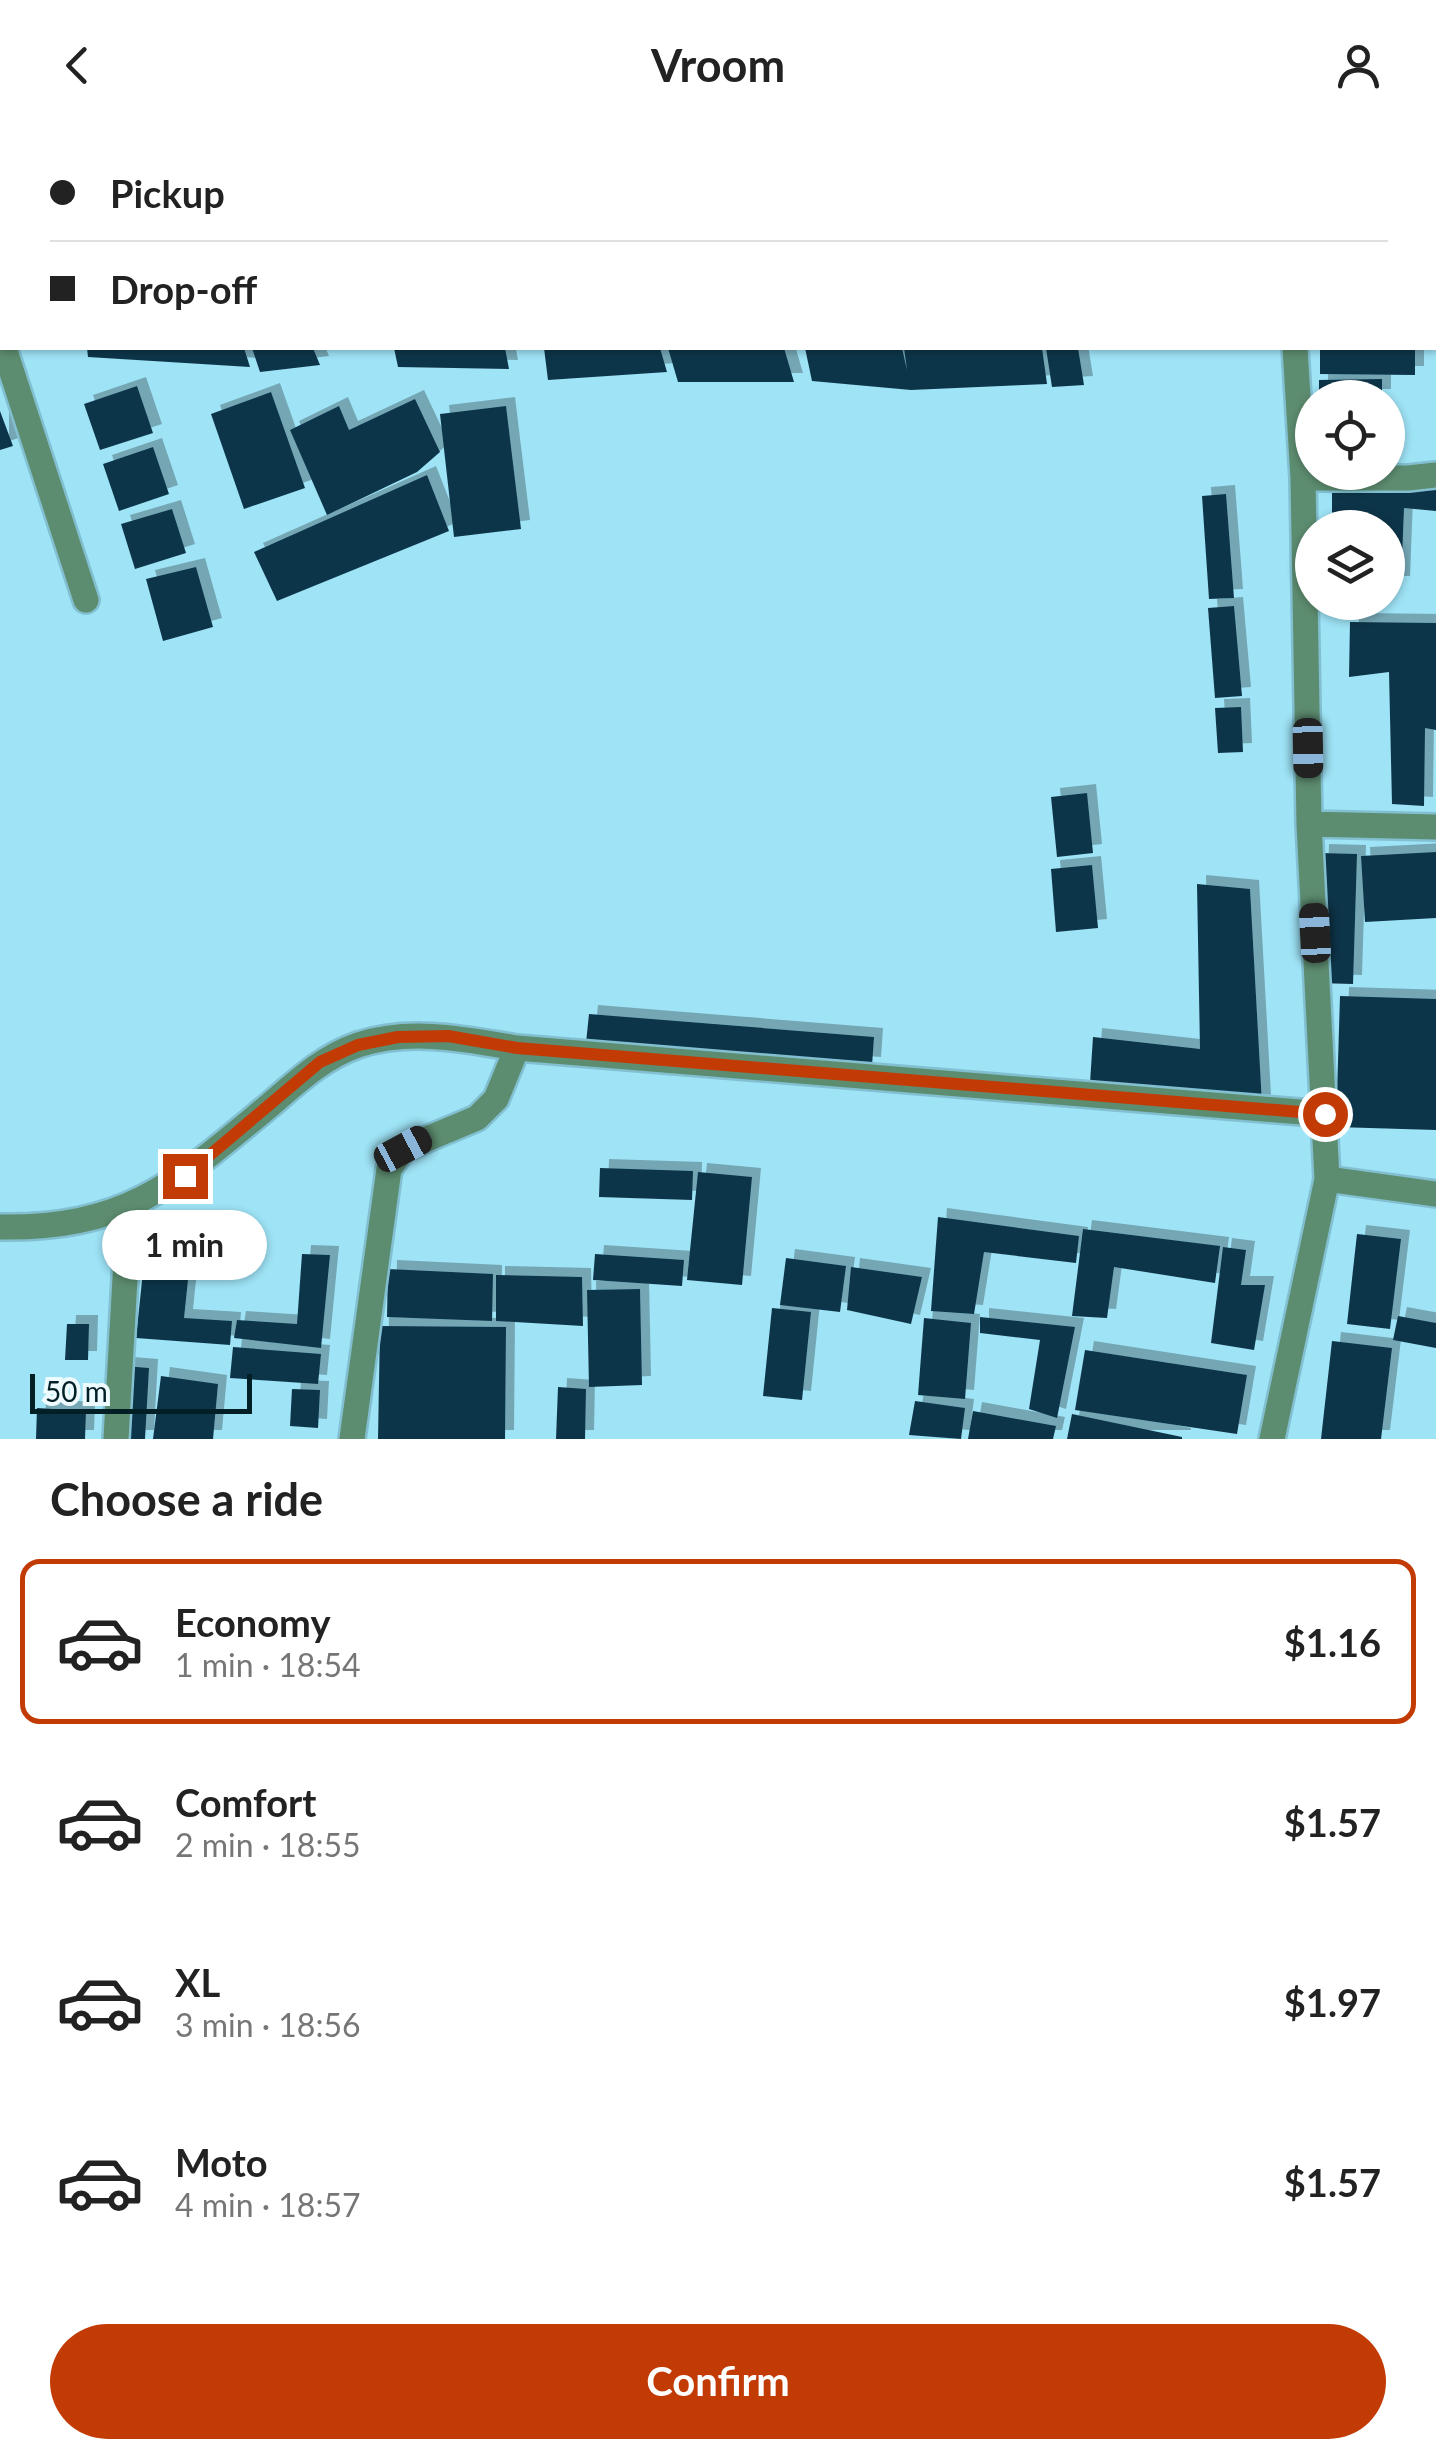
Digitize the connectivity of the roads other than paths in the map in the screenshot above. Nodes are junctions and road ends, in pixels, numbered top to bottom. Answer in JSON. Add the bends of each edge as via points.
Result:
{"nodes":[{"id":1,"x":5,"y":350,"type":"edge"},
{"id":2,"x":1295,"y":350,"type":"edge"},
{"id":3,"x":1297,"y":380,"type":"edge"},
{"id":4,"x":1436,"y":475,"type":"edge"},
{"id":5,"x":1405,"y":478,"type":"edge"},
{"id":6,"x":1303,"y":490,"type":"edge"},
{"id":7,"x":86,"y":600,"type":"dead end"},
{"id":8,"x":1308,"y":824,"type":"junction"},
{"id":9,"x":1436,"y":827,"type":"edge"},
{"id":10,"x":517,"y":1048,"type":"junction"},
{"id":11,"x":1325,"y":1114,"type":"junction"},
{"id":12,"x":1328,"y":1178,"type":"junction"},
{"id":13,"x":1436,"y":1194,"type":"edge"},
{"id":14,"x":129,"y":1208,"type":"junction"},
{"id":15,"x":0,"y":1228,"type":"edge"},
{"id":16,"x":116,"y":1439,"type":"edge"},
{"id":17,"x":352,"y":1439,"type":"edge"},
{"id":18,"x":1272,"y":1439,"type":"edge"}],
"edges":[{"from":1,"to":7,"type":"street"},
{"from":2,"to":3,"type":"street"},
{"from":4,"to":5,"type":"street"},
{"from":6,"to":8,"type":"street"},
{"from":8,"to":9,"type":"street"},
{"from":8,"to":11,"type":"street"},
{"from":10,"to":11,"type":"street"},
{"from":10,"to":14,"type":"street","via":[[448,1036],[358,1045],[320,1062],[185,1176]]},
{"from":10,"to":17,"type":"street","via":[[496,1099],[477,1118],[403,1149],[389,1168]]},
{"from":11,"to":12,"type":"street"},
{"from":12,"to":13,"type":"street"},
{"from":12,"to":18,"type":"street"},
{"from":14,"to":15,"type":"street","via":[[50,1228]]},
{"from":14,"to":16,"type":"street"}]}
